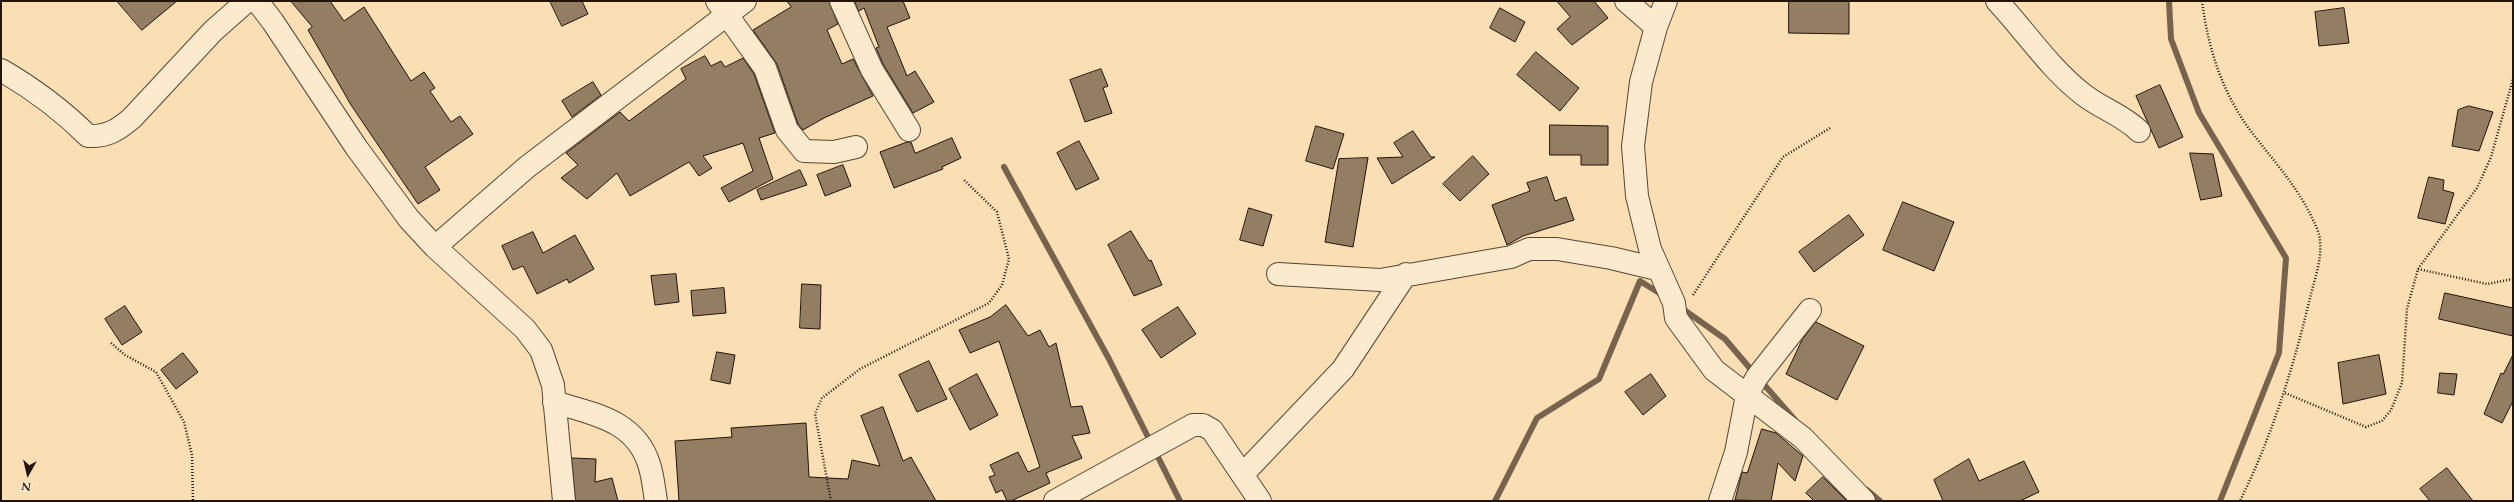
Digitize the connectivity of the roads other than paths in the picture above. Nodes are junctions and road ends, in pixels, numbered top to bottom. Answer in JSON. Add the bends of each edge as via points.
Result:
{"nodes":[{"id":1,"x":246,"y":1,"type":"edge"},
{"id":2,"x":257,"y":1,"type":"edge"},
{"id":3,"x":745,"y":1,"type":"edge"},
{"id":4,"x":841,"y":1,"type":"edge"},
{"id":5,"x":1626,"y":1,"type":"edge"},
{"id":6,"x":1666,"y":1,"type":"edge"},
{"id":7,"x":1997,"y":1,"type":"edge"},
{"id":8,"x":722,"y":7,"type":"edge"},
{"id":9,"x":1656,"y":27,"type":"junction"},
{"id":10,"x":1,"y":70,"type":"edge"},
{"id":11,"x":909,"y":130,"type":"dead end"},
{"id":12,"x":2139,"y":131,"type":"dead end"},
{"id":13,"x":856,"y":147,"type":"dead end"},
{"id":14,"x":435,"y":248,"type":"junction"},
{"id":15,"x":1657,"y":269,"type":"junction"},
{"id":16,"x":1278,"y":274,"type":"dead end"},
{"id":17,"x":1406,"y":274,"type":"junction"},
{"id":18,"x":1810,"y":310,"type":"dead end"},
{"id":19,"x":1747,"y":395,"type":"junction"},
{"id":20,"x":554,"y":402,"type":"junction"},
{"id":21,"x":1243,"y":474,"type":"junction"},
{"id":22,"x":564,"y":501,"type":"edge"},
{"id":23,"x":656,"y":501,"type":"edge"},
{"id":24,"x":1055,"y":501,"type":"edge"},
{"id":25,"x":1260,"y":501,"type":"edge"},
{"id":26,"x":1720,"y":501,"type":"edge"},
{"id":27,"x":1864,"y":501,"type":"edge"}],
"edges":[{"from":1,"to":10,"type":"street","via":[[213,31],[132,118],[118,130],[100,136],[88,136],[72,120]]},
{"from":2,"to":14,"type":"street","via":[[356,148],[409,219]]},
{"from":3,"to":8,"type":"street"},
{"from":4,"to":11,"type":"street","via":[[872,70]]},
{"from":5,"to":9,"type":"street"},
{"from":6,"to":9,"type":"street"},
{"from":7,"to":12,"type":"street","via":[[2063,77],[2106,110],[2127,119]]},
{"from":8,"to":13,"type":"street","via":[[765,68],[787,130],[804,151],[834,152]]},
{"from":8,"to":14,"type":"street","via":[[527,167]]},
{"from":9,"to":15,"type":"street","via":[[1641,82],[1633,146],[1637,196]]},
{"from":14,"to":20,"type":"street","via":[[525,329],[541,350],[549,369]]},
{"from":15,"to":17,"type":"street","via":[[1573,251],[1529,249],[1511,257]]},
{"from":15,"to":19,"type":"street","via":[[1674,303],[1676,318],[1714,370]]},
{"from":16,"to":17,"type":"street","via":[[1380,280]]},
{"from":17,"to":21,"type":"street","via":[[1343,369]]},
{"from":18,"to":19,"type":"street","via":[[1757,376]]},
{"from":19,"to":26,"type":"street","via":[[1736,452]]},
{"from":19,"to":27,"type":"street","via":[[1802,438]]},
{"from":20,"to":22,"type":"street"},
{"from":20,"to":23,"type":"street","via":[[623,425],[642,448],[650,465]]},
{"from":21,"to":24,"type":"street","via":[[1212,430],[1203,425],[1193,425]]},
{"from":21,"to":25,"type":"street"}]}
